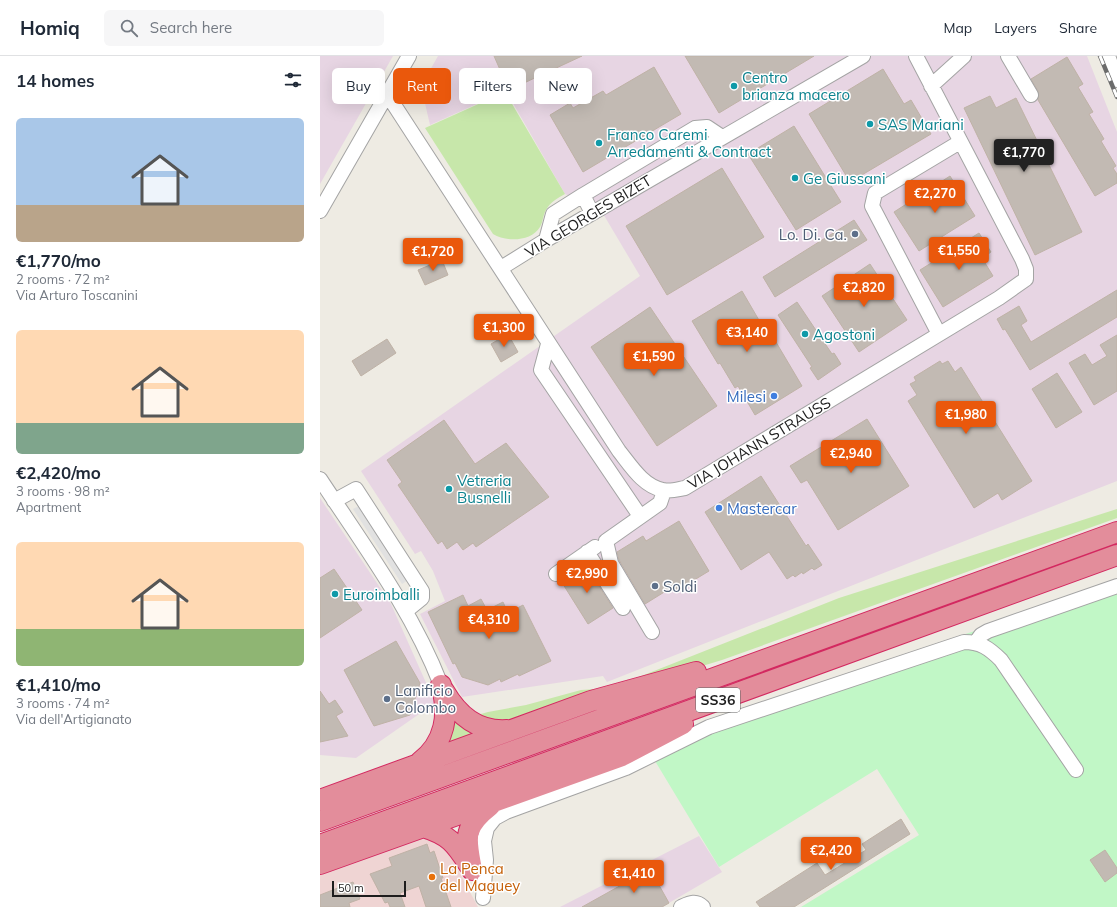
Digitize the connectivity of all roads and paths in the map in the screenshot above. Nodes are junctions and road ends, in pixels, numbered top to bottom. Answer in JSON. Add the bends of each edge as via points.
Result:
{"nodes":[{"id":1,"x":409,"y":56,"type":"edge"},
{"id":2,"x":863,"y":56,"type":"edge"},
{"id":3,"x":916,"y":56,"type":"edge"},
{"id":4,"x":964,"y":56,"type":"edge"},
{"id":5,"x":1008,"y":56,"type":"edge"},
{"id":6,"x":1108,"y":56,"type":"edge"},
{"id":7,"x":1117,"y":80,"type":"edge"},
{"id":8,"x":931,"y":86,"type":"junction"},
{"id":9,"x":387,"y":94,"type":"junction"},
{"id":10,"x":1031,"y":95,"type":"dead end"},
{"id":11,"x":722,"y":137,"type":"junction"},
{"id":12,"x":960,"y":142,"type":"junction"},
{"id":13,"x":583,"y":196,"type":"junction"},
{"id":14,"x":320,"y":211,"type":"edge"},
{"id":15,"x":592,"y":213,"type":"junction"},
{"id":16,"x":546,"y":240,"type":"junction"},
{"id":17,"x":502,"y":268,"type":"junction"},
{"id":18,"x":939,"y":334,"type":"junction"},
{"id":19,"x":548,"y":344,"type":"junction"},
{"id":20,"x":320,"y":479,"type":"edge"},
{"id":21,"x":664,"y":491,"type":"junction"},
{"id":22,"x":334,"y":501,"type":"junction"},
{"id":23,"x":640,"y":516,"type":"junction"},
{"id":24,"x":1117,"y":532,"type":"edge"},
{"id":25,"x":606,"y":541,"type":"junction"},
{"id":26,"x":588,"y":552,"type":"junction"},
{"id":27,"x":1117,"y":555,"type":"edge"},
{"id":28,"x":556,"y":574,"type":"dead end"},
{"id":29,"x":1117,"y":586,"type":"edge"},
{"id":30,"x":623,"y":608,"type":"dead end"},
{"id":31,"x":406,"y":610,"type":"junction"},
{"id":32,"x":652,"y":632,"type":"dead end"},
{"id":33,"x":976,"y":642,"type":"junction"},
{"id":34,"x":777,"y":655,"type":"junction"},
{"id":35,"x":785,"y":675,"type":"junction"},
{"id":36,"x":441,"y":685,"type":"joint"},
{"id":37,"x":448,"y":704,"type":"junction"},
{"id":38,"x":515,"y":729,"type":"junction"},
{"id":39,"x":411,"y":767,"type":"junction"},
{"id":40,"x":1076,"y":770,"type":"dead end"},
{"id":41,"x":347,"y":790,"type":"junction"},
{"id":42,"x":320,"y":791,"type":"edge"},
{"id":43,"x":320,"y":800,"type":"edge"},
{"id":44,"x":498,"y":800,"type":"junction"},
{"id":45,"x":320,"y":821,"type":"edge"},
{"id":46,"x":423,"y":827,"type":"junction"},
{"id":47,"x":320,"y":845,"type":"edge"},
{"id":48,"x":320,"y":864,"type":"edge"},
{"id":49,"x":472,"y":870,"type":"junction"},
{"id":50,"x":485,"y":902,"type":"edge"},
{"id":51,"x":681,"y":907,"type":"edge"},
{"id":52,"x":703,"y":907,"type":"edge"}],
"edges":[{"from":1,"to":9,"type":"street"},
{"from":2,"to":11,"type":"street","name":"VIA GEORGES BIZET"},
{"from":3,"to":8,"type":"street"},
{"from":4,"to":8,"type":"street"},
{"from":5,"to":10,"type":"street"},
{"from":6,"to":7,"type":"street"},
{"from":8,"to":12,"type":"street"},
{"from":9,"to":14,"type":"street"},
{"from":9,"to":17,"type":"street"},
{"from":11,"to":13,"type":"street","via":[[707,127],[695,128]]},
{"from":11,"to":15,"type":"street","name":"VIA GEORGES BIZET"},
{"from":12,"to":18,"type":"street","name":"VIA JOHANN STRAUSS","via":[[1022,259],[1026,279]]},
{"from":12,"to":18,"type":"street","via":[[875,193],[872,206]]},
{"from":13,"to":15,"type":"street"},
{"from":13,"to":16,"type":"street","via":[[553,214]]},
{"from":15,"to":16,"type":"street","name":"VIA GEORGES BIZET"},
{"from":16,"to":17,"type":"street","name":"VIA GEORGES BIZET"},
{"from":17,"to":19,"type":"street"},
{"from":18,"to":21,"type":"street","name":"VIA JOHANN STRAUSS","via":[[685,488]]},
{"from":19,"to":21,"type":"street","via":[[637,474],[650,485]]},
{"from":19,"to":23,"type":"street","via":[[541,370]]},
{"from":20,"to":22,"type":"street"},
{"from":21,"to":23,"type":"street","via":[[660,503]]},
{"from":22,"to":31,"type":"street"},
{"from":22,"to":31,"type":"street","via":[[356,489],[422,591],[422,598]]},
{"from":23,"to":25,"type":"street"},
{"from":24,"to":34,"type":"highway","number":"SS36"},
{"from":25,"to":26,"type":"street"},
{"from":25,"to":32,"type":"street","via":[[611,563]]},
{"from":26,"to":28,"type":"street"},
{"from":26,"to":30,"type":"street"},
{"from":27,"to":35,"type":"highway","number":"SS36"},
{"from":29,"to":33,"type":"street","via":[[988,631]]},
{"from":31,"to":36,"type":"street","via":[[426,648]]},
{"from":33,"to":40,"type":"street","via":[[988,648],[1001,660]]},
{"from":33,"to":50,"type":"street","via":[[964,642],[709,727],[626,768],[506,812],[495,818],[487,828],[484,841]]},
{"from":34,"to":38,"type":"highway","via":[[748,654],[703,670],[606,696]]},
{"from":34,"to":45,"type":"highway","number":"SS36"},
{"from":35,"to":44,"type":"highway","via":[[622,756]]},
{"from":35,"to":47,"type":"highway","number":"SS36"},
{"from":36,"to":37,"type":"highway"},
{"from":37,"to":38,"type":"highway","via":[[476,725],[491,730]]},
{"from":37,"to":39,"type":"highway","via":[[440,738],[431,752]]},
{"from":38,"to":39,"type":"highway"},
{"from":39,"to":41,"type":"highway"},
{"from":41,"to":42,"type":"street","via":[[334,793]]},
{"from":41,"to":43,"type":"highway"},
{"from":44,"to":46,"type":"highway"},
{"from":44,"to":49,"type":"highway","via":[[471,823],[467,846]]},
{"from":46,"to":48,"type":"highway"},
{"from":46,"to":49,"type":"highway","via":[[440,832],[449,838]]},
{"from":49,"to":50,"type":"street"},
{"from":51,"to":52,"type":"street","via":[[691,902]]}]}
